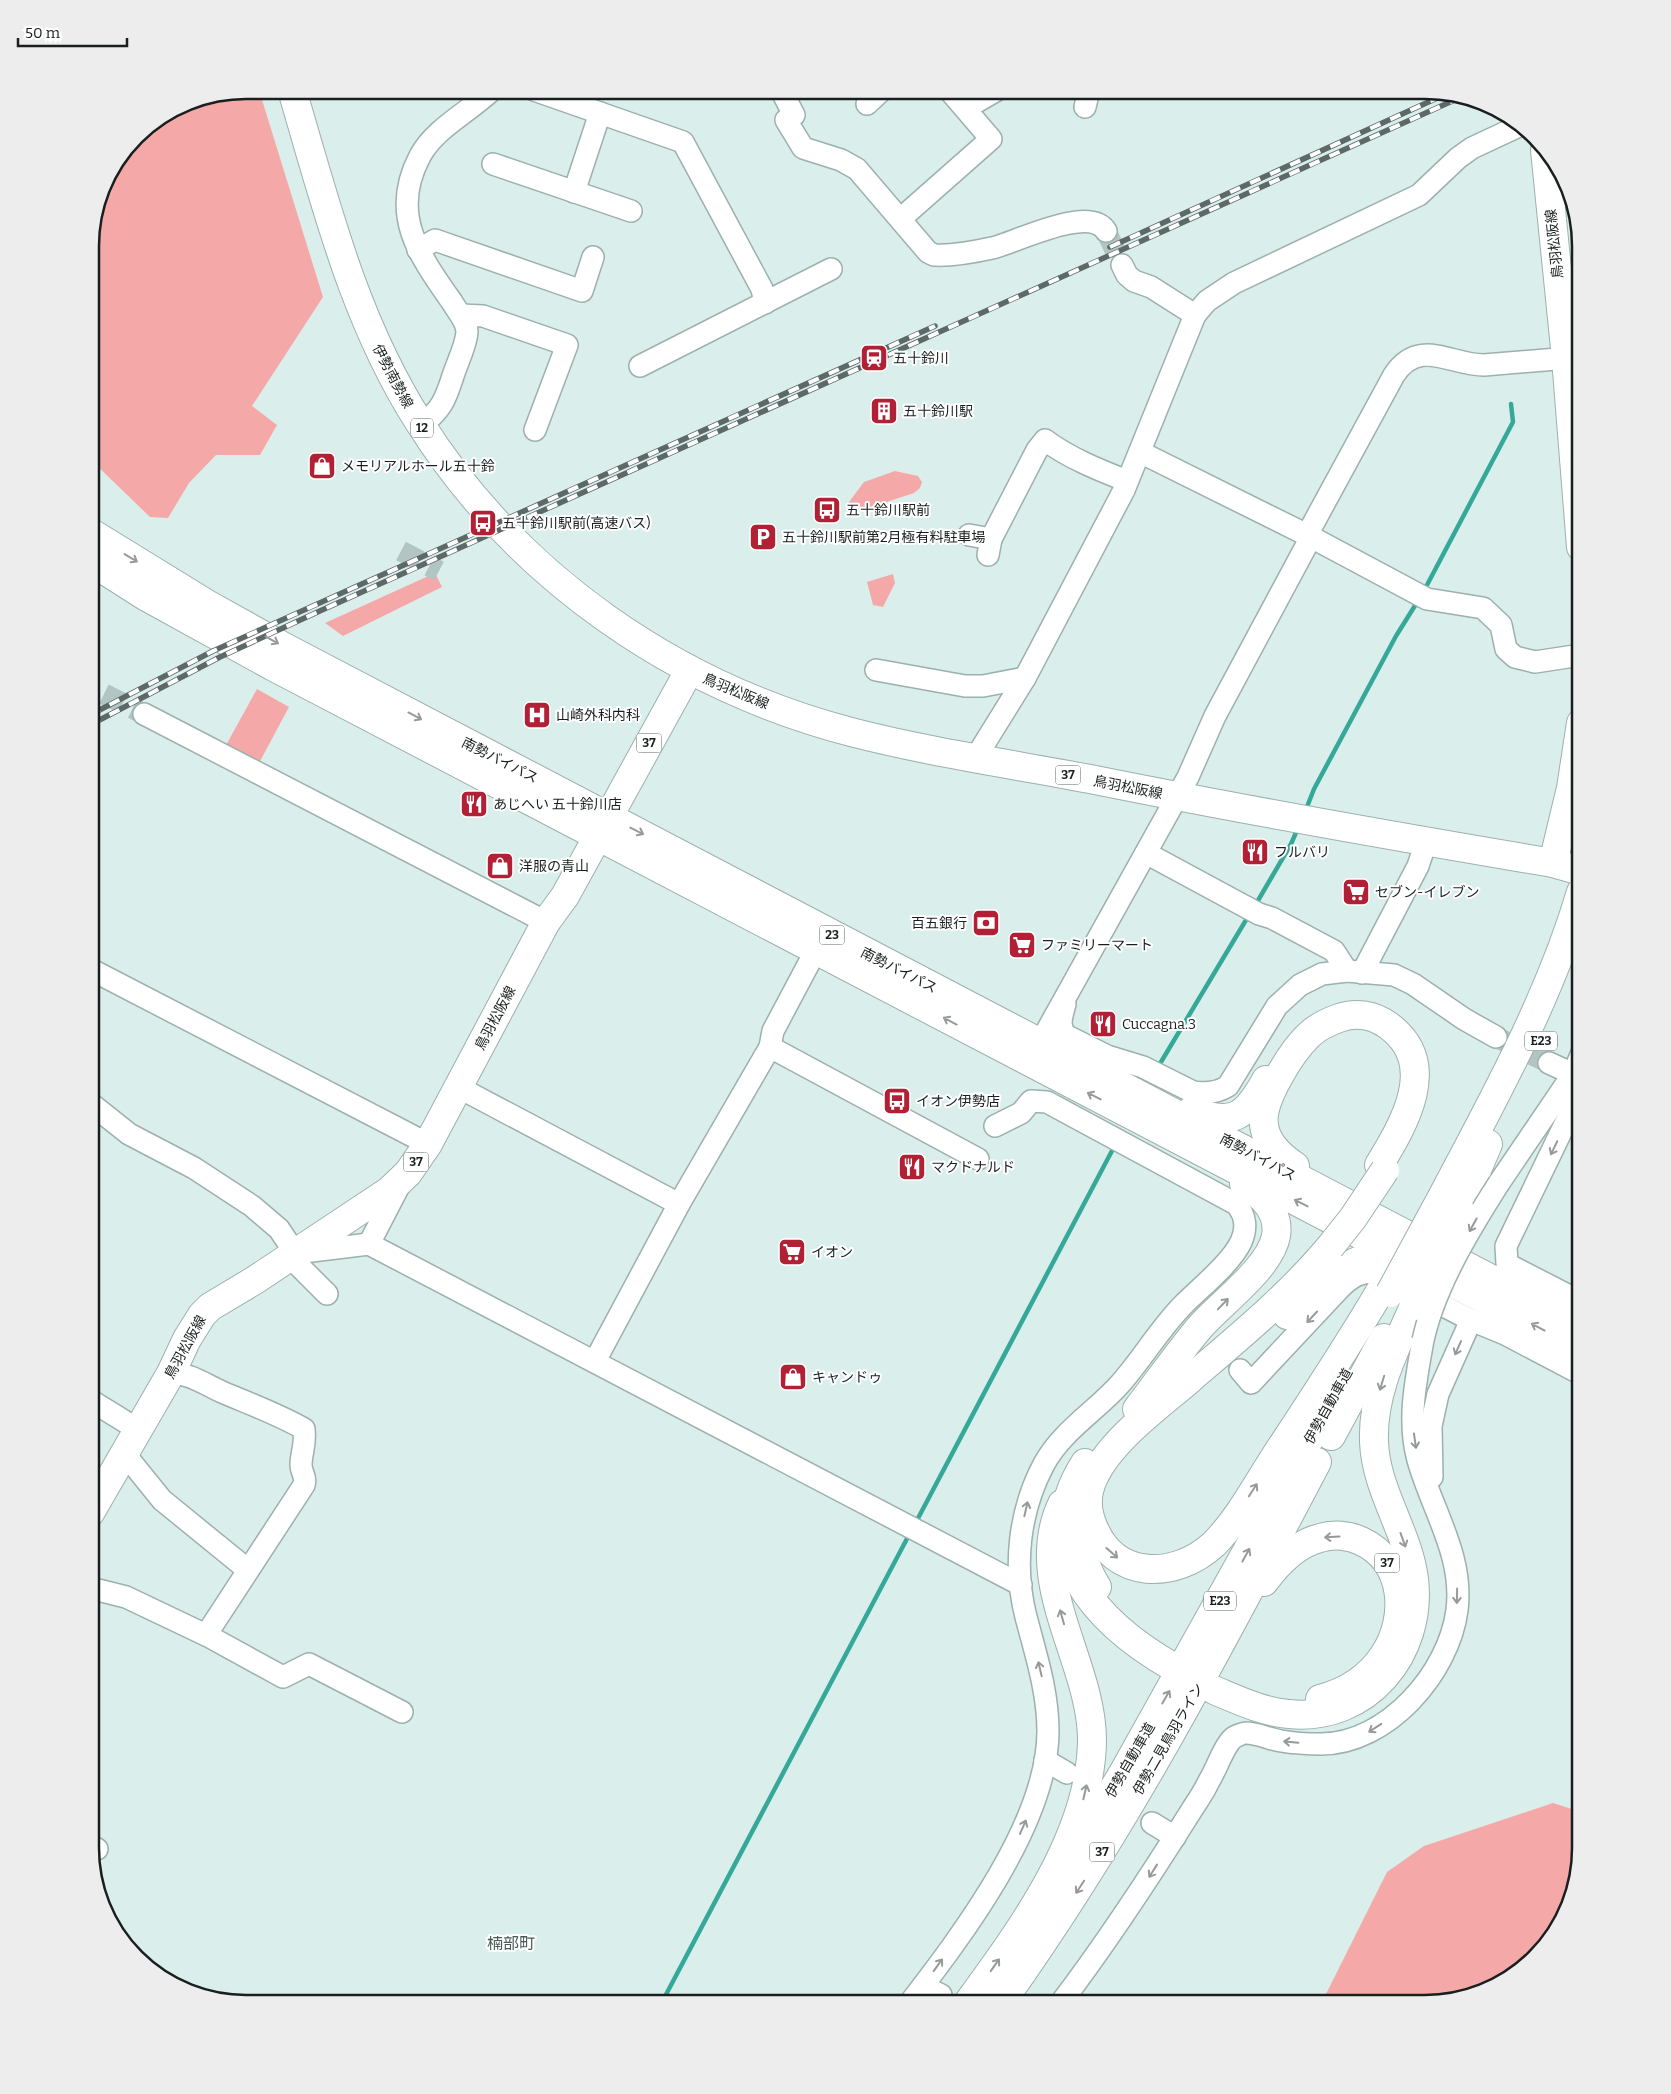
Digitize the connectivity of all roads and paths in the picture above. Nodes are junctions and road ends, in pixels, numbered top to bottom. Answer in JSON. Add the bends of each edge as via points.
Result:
{"nodes":[{"id":1,"x":295,"y":99,"type":"edge"},
{"id":2,"x":481,"y":99,"type":"edge"},
{"id":3,"x":560,"y":99,"type":"edge"},
{"id":4,"x":786,"y":99,"type":"edge"},
{"id":5,"x":958,"y":99,"type":"edge"},
{"id":6,"x":982,"y":99,"type":"edge"},
{"id":7,"x":966,"y":108,"type":"junction"},
{"id":8,"x":600,"y":113,"type":"junction"},
{"id":9,"x":1513,"y":129,"type":"edge"},
{"id":10,"x":1546,"y":163,"type":"edge"},
{"id":11,"x":493,"y":164,"type":"dead end"},
{"id":12,"x":574,"y":192,"type":"junction"},
{"id":13,"x":631,"y":211,"type":"dead end"},
{"id":14,"x":906,"y":214,"type":"dead end"},
{"id":15,"x":1106,"y":231,"type":"dead end"},
{"id":16,"x":418,"y":250,"type":"junction"},
{"id":17,"x":593,"y":257,"type":"dead end"},
{"id":18,"x":1122,"y":265,"type":"tunnel mouth"},
{"id":19,"x":832,"y":269,"type":"dead end"},
{"id":20,"x":765,"y":303,"type":"junction"},
{"id":21,"x":460,"y":315,"type":"junction"},
{"id":22,"x":1195,"y":315,"type":"junction"},
{"id":23,"x":1572,"y":350,"type":"edge"},
{"id":24,"x":1572,"y":357,"type":"edge"},
{"id":25,"x":640,"y":366,"type":"dead end"},
{"id":26,"x":420,"y":425,"type":"junction"},
{"id":27,"x":535,"y":430,"type":"dead end"},
{"id":28,"x":1140,"y":452,"type":"junction"},
{"id":29,"x":1127,"y":481,"type":"junction"},
{"id":30,"x":969,"y":535,"type":"dead end"},
{"id":31,"x":1309,"y":536,"type":"junction"},
{"id":32,"x":99,"y":549,"type":"edge"},
{"id":33,"x":1572,"y":656,"type":"edge"},
{"id":34,"x":689,"y":670,"type":"junction"},
{"id":35,"x":876,"y":670,"type":"dead end"},
{"id":36,"x":1025,"y":678,"type":"junction"},
{"id":37,"x":144,"y":714,"type":"tunnel mouth"},
{"id":38,"x":976,"y":757,"type":"junction"},
{"id":39,"x":1572,"y":782,"type":"edge"},
{"id":40,"x":1177,"y":797,"type":"junction"},
{"id":41,"x":604,"y":826,"type":"junction"},
{"id":42,"x":1426,"y":842,"type":"junction"},
{"id":43,"x":1146,"y":854,"type":"junction"},
{"id":44,"x":1553,"y":863,"type":"junction"},
{"id":45,"x":1572,"y":868,"type":"edge"},
{"id":46,"x":546,"y":922,"type":"junction"},
{"id":47,"x":1572,"y":940,"type":"edge"},
{"id":48,"x":1572,"y":946,"type":"edge"},
{"id":49,"x":816,"y":950,"type":"junction"},
{"id":50,"x":1354,"y":972,"type":"junction"},
{"id":51,"x":99,"y":974,"type":"edge"},
{"id":52,"x":1067,"y":994,"type":"junction"},
{"id":53,"x":1496,"y":1037,"type":"tunnel mouth"},
{"id":54,"x":1040,"y":1043,"type":"junction"},
{"id":55,"x":770,"y":1046,"type":"junction"},
{"id":56,"x":1549,"y":1063,"type":"tunnel mouth"},
{"id":57,"x":1572,"y":1065,"type":"edge"},
{"id":58,"x":1572,"y":1073,"type":"edge"},
{"id":59,"x":1117,"y":1082,"type":"junction"},
{"id":60,"x":458,"y":1087,"type":"junction"},
{"id":61,"x":1572,"y":1109,"type":"edge"},
{"id":62,"x":99,"y":1110,"type":"edge"},
{"id":63,"x":1122,"y":1110,"type":"junction"},
{"id":64,"x":995,"y":1126,"type":"dead end"},
{"id":65,"x":428,"y":1144,"type":"junction"},
{"id":66,"x":978,"y":1159,"type":"dead end"},
{"id":67,"x":1382,"y":1168,"type":"junction"},
{"id":68,"x":401,"y":1181,"type":"junction"},
{"id":69,"x":1447,"y":1201,"type":"junction"},
{"id":70,"x":679,"y":1204,"type":"junction"},
{"id":71,"x":369,"y":1244,"type":"junction"},
{"id":72,"x":293,"y":1255,"type":"junction"},
{"id":73,"x":1455,"y":1260,"type":"junction"},
{"id":74,"x":327,"y":1294,"type":"dead end"},
{"id":75,"x":1397,"y":1297,"type":"junction"},
{"id":76,"x":1572,"y":1297,"type":"edge"},
{"id":77,"x":1476,"y":1308,"type":"junction"},
{"id":78,"x":1572,"y":1321,"type":"edge"},
{"id":79,"x":1572,"y":1346,"type":"edge"},
{"id":80,"x":595,"y":1361,"type":"junction"},
{"id":81,"x":1572,"y":1369,"type":"edge"},
{"id":82,"x":1240,"y":1370,"type":"dead end"},
{"id":83,"x":172,"y":1373,"type":"junction"},
{"id":84,"x":99,"y":1406,"type":"edge"},
{"id":85,"x":1136,"y":1419,"type":"junction"},
{"id":86,"x":137,"y":1429,"type":"junction"},
{"id":87,"x":124,"y":1453,"type":"junction"},
{"id":88,"x":1317,"y":1462,"type":"joint"},
{"id":89,"x":1085,"y":1478,"type":"junction"},
{"id":90,"x":99,"y":1497,"type":"edge"},
{"id":91,"x":1434,"y":1500,"type":"junction"},
{"id":92,"x":248,"y":1570,"type":"junction"},
{"id":93,"x":1021,"y":1585,"type":"junction"},
{"id":94,"x":99,"y":1590,"type":"edge"},
{"id":95,"x":206,"y":1635,"type":"junction"},
{"id":96,"x":1176,"y":1662,"type":"dead end"},
{"id":97,"x":1210,"y":1688,"type":"junction"},
{"id":98,"x":402,"y":1712,"type":"dead end"},
{"id":99,"x":1046,"y":1760,"type":"junction"},
{"id":100,"x":1067,"y":1773,"type":"dead end"},
{"id":101,"x":1152,"y":1823,"type":"dead end"},
{"id":102,"x":1175,"y":1837,"type":"junction"},
{"id":103,"x":1039,"y":1901,"type":"junction"},
{"id":104,"x":924,"y":1995,"type":"edge"},
{"id":105,"x":973,"y":1995,"type":"edge"},
{"id":106,"x":1006,"y":1995,"type":"edge"},
{"id":107,"x":1067,"y":1995,"type":"edge"}],
"edges":[{"from":1,"to":26,"type":"main road","name":"伊勢南勢線","number":"12","via":[[346,272],[385,364]]},
{"from":2,"to":16,"type":"street","via":[[431,140],[412,173],[406,205]]},
{"from":3,"to":8,"type":"street"},
{"from":4,"to":15,"type":"street","via":[[794,115],[786,120],[800,145],[850,164],[934,255],[993,248],[1072,222],[1097,224]]},
{"from":5,"to":7,"type":"street"},
{"from":6,"to":7,"type":"street"},
{"from":7,"to":14,"type":"street","via":[[992,139]]},
{"from":8,"to":12,"type":"street"},
{"from":8,"to":20,"type":"street","via":[[678,139],[688,147],[762,288]]},
{"from":9,"to":22,"type":"street","via":[[1472,148],[1419,195],[1234,283],[1207,301]]},
{"from":10,"to":23,"type":"main road","name":"鳥羽松阪線","via":[[1561,310]]},
{"from":11,"to":12,"type":"street"},
{"from":12,"to":13,"type":"street"},
{"from":16,"to":17,"type":"street","via":[[435,240],[582,290]]},
{"from":16,"to":21,"type":"street"},
{"from":18,"to":22,"type":"street","via":[[1134,281],[1151,287]]},
{"from":19,"to":20,"type":"street"},
{"from":20,"to":25,"type":"street"},
{"from":21,"to":26,"type":"street","via":[[467,333],[448,392],[434,417]]},
{"from":21,"to":27,"type":"street","via":[[483,316],[567,345]]},
{"from":22,"to":28,"type":"street"},
{"from":24,"to":31,"type":"street","via":[[1484,365],[1437,355],[1407,360],[1394,375]]},
{"from":26,"to":34,"type":"main road","name":"伊勢南勢線","number":"12","via":[[465,486],[499,526],[539,565],[594,611]]},
{"from":28,"to":29,"type":"street"},
{"from":28,"to":31,"type":"street"},
{"from":29,"to":30,"type":"street","via":[[1056,449],[1045,440],[990,546]]},
{"from":29,"to":36,"type":"street"},
{"from":31,"to":33,"type":"street","via":[[1427,599],[1483,608],[1501,625],[1506,648],[1515,658],[1535,662]]},
{"from":31,"to":40,"type":"street","via":[[1215,716]]},
{"from":32,"to":41,"type":"main road","name":"南勢バイパス","number":"23","via":[[208,604]]},
{"from":34,"to":38,"type":"main road","name":"鳥羽松阪線","number":"37","via":[[754,700],[806,719]]},
{"from":34,"to":41,"type":"main road","name":"鳥羽松阪線","number":"37"},
{"from":35,"to":36,"type":"street","via":[[965,686]]},
{"from":36,"to":38,"type":"street"},
{"from":37,"to":46,"type":"street"},
{"from":38,"to":40,"type":"main road","name":"鳥羽松阪線","number":"37"},
{"from":39,"to":44,"type":"main road"},
{"from":40,"to":42,"type":"main road","name":"鳥羽松阪線","number":"37"},
{"from":40,"to":43,"type":"street"},
{"from":41,"to":46,"type":"main road","name":"鳥羽松阪線","number":"37","via":[[566,896]]},
{"from":41,"to":49,"type":"main road","name":"南勢バイパス","number":"23"},
{"from":41,"to":54,"type":"main road","name":"南勢バイパス","number":"23","one_way":true},
{"from":42,"to":44,"type":"main road","name":"鳥羽松阪線","number":"37"},
{"from":42,"to":50,"type":"street","via":[[1418,866]]},
{"from":43,"to":50,"type":"street","via":[[1334,951]]},
{"from":43,"to":52,"type":"street"},
{"from":44,"to":45,"type":"main road","name":"鳥羽松阪線","number":"37"},
{"from":46,"to":60,"type":"main road","name":"鳥羽松阪線","number":"37"},
{"from":47,"to":69,"type":"main road","number":"E23","via":[[1496,1093]]},
{"from":48,"to":69,"type":"main road","number":"E23","via":[[1547,1028],[1491,1136]]},
{"from":49,"to":55,"type":"street","via":[[773,1031]]},
{"from":63,"to":49,"type":"main road","name":"南勢バイパス","number":"23","one_way":true},
{"from":50,"to":52,"type":"street","via":[[1322,974],[1287,995],[1264,1024],[1228,1086],[1208,1093],[1193,1092],[1144,1067],[1107,1056],[1068,1036],[1060,1023]]},
{"from":50,"to":53,"type":"street","via":[[1384,973],[1402,978]]},
{"from":51,"to":65,"type":"street"},
{"from":52,"to":54,"type":"street"},
{"from":54,"to":59,"type":"main road","name":"南勢バイパス","number":"23"},
{"from":55,"to":66,"type":"street"},
{"from":55,"to":70,"type":"street"},
{"from":56,"to":57,"type":"street"},
{"from":58,"to":91,"type":"street","one_way":true,"bridge":true,"via":[[1473,1224],[1429,1315],[1412,1416],[1418,1460]]},
{"from":59,"to":67,"type":"main road","via":[[1206,1116],[1237,1115],[1252,1105],[1282,1052],[1306,1023],[1338,1006],[1372,1005],[1393,1014],[1412,1030],[1424,1062],[1424,1088],[1419,1106],[1407,1134]]},
{"from":59,"to":73,"type":"main road","name":"南勢バイパス","number":"23"},
{"from":60,"to":65,"type":"main road","name":"鳥羽松阪線","number":"37"},
{"from":60,"to":70,"type":"street"},
{"from":61,"to":76,"type":"street","one_way":true,"via":[[1506,1246],[1506,1264]]},
{"from":62,"to":72,"type":"street","via":[[129,1134],[188,1164],[252,1206],[279,1229]]},
{"from":77,"to":63,"type":"main road","name":"南勢バイパス","number":"23","one_way":true},
{"from":85,"to":63,"type":"main road","one_way":true,"via":[[1201,1326],[1266,1258],[1276,1238],[1276,1227],[1270,1207],[1256,1191],[1167,1141]]},
{"from":93,"to":64,"type":"street","one_way":true,"via":[[1019,1550],[1024,1518],[1029,1496],[1047,1459],[1071,1430],[1189,1311],[1240,1244],[1244,1235],[1244,1217],[1236,1204],[1047,1102],[1031,1101],[1021,1113]]},
{"from":65,"to":68,"type":"main road","name":"鳥羽松阪線","number":"37"},
{"from":67,"to":73,"type":"main road","via":[[1407,1113],[1414,1088],[1412,1055],[1403,1038],[1387,1024],[1368,1016],[1349,1015],[1309,1034],[1293,1054],[1264,1110],[1264,1128],[1274,1148],[1301,1170],[1412,1229]]},
{"from":67,"to":85,"type":"main road","via":[[1327,1245],[1275,1294],[1196,1356]]},
{"from":68,"to":71,"type":"street"},
{"from":68,"to":72,"type":"main road","name":"鳥羽松阪線","number":"37"},
{"from":69,"to":75,"type":"main road","number":"E23"},
{"from":70,"to":80,"type":"street"},
{"from":71,"to":72,"type":"street"},
{"from":71,"to":80,"type":"street"},
{"from":72,"to":74,"type":"street"},
{"from":72,"to":83,"type":"main road","name":"鳥羽松阪線","number":"37","via":[[210,1307],[187,1338]]},
{"from":73,"to":78,"type":"main road","name":"南勢バイパス","number":"23"},
{"from":75,"to":88,"type":"main road","name":"伊勢自動車道","number":"E23"},
{"from":89,"to":75,"type":"main road","number":"E23","one_way":true,"via":[[1090,1520],[1099,1539],[1113,1555],[1138,1568],[1156,1570],[1175,1567],[1194,1558],[1214,1543],[1241,1509],[1358,1330]]},
{"from":75,"to":97,"type":"main road","number":"E23","one_way":true,"via":[[1374,1443],[1380,1477],[1414,1578],[1414,1616],[1405,1646],[1378,1684],[1356,1700],[1330,1711],[1304,1714],[1277,1712]]},
{"from":103,"to":75,"type":"main road","name":"伊勢自動車道","number":"E23","one_way":true,"via":[[1123,1774]]},
{"from":79,"to":77,"type":"main road","name":"南勢バイパス","number":"23","one_way":true},
{"from":77,"to":81,"type":"street","via":[[1505,1334]]},
{"from":77,"to":82,"type":"street","one_way":true,"via":[[1378,1272],[1362,1273],[1352,1276],[1251,1383]]},
{"from":77,"to":85,"type":"main road","via":[[1384,1259],[1375,1257],[1358,1262],[1334,1277],[1210,1379]]},
{"from":77,"to":91,"type":"street","one_way":true,"via":[[1438,1394],[1431,1426]]},
{"from":80,"to":93,"type":"street"},
{"from":83,"to":86,"type":"main road","name":"鳥羽松阪線","number":"37"},
{"from":83,"to":92,"type":"street","via":[[196,1378],[304,1429],[306,1442],[300,1466],[306,1479]]},
{"from":84,"to":86,"type":"street"},
{"from":85,"to":89,"type":"main road","via":[[1110,1454]]},
{"from":86,"to":87,"type":"main road","name":"鳥羽松阪線","number":"37"},
{"from":87,"to":90,"type":"main road","name":"鳥羽松阪線","number":"37"},
{"from":87,"to":92,"type":"street","via":[[162,1500]]},
{"from":88,"to":97,"type":"main road","name":"伊勢二見鳥羽ライン","number":"37"},
{"from":89,"to":96,"type":"main road","via":[[1069,1496],[1064,1529],[1075,1576],[1112,1624],[1142,1648]]},
{"from":103,"to":89,"type":"main road","one_way":true,"via":[[1079,1813],[1092,1741],[1088,1708],[1052,1571],[1055,1521],[1066,1494]]},
{"from":91,"to":102,"type":"street","one_way":true,"via":[[1454,1562],[1458,1595],[1446,1650],[1426,1683],[1400,1711],[1361,1737],[1322,1744],[1280,1741],[1244,1733],[1233,1738]]},
{"from":92,"to":95,"type":"street"},
{"from":99,"to":93,"type":"street","one_way":true,"via":[[1048,1710]]},
{"from":94,"to":95,"type":"street","via":[[126,1597]]},
{"from":95,"to":98,"type":"street","via":[[284,1677],[310,1664]]},
{"from":97,"to":97,"type":"main road","number":"37","one_way":true,"via":[[1294,1702],[1321,1699],[1348,1688],[1371,1671],[1394,1637],[1400,1599],[1390,1567],[1368,1544],[1345,1536],[1320,1538],[1295,1550],[1261,1585]]},
{"from":97,"to":106,"type":"main road","name":"伊勢二見鳥羽ライン","number":"37","one_way":true},
{"from":99,"to":100,"type":"street"},
{"from":104,"to":99,"type":"street","one_way":true,"via":[[932,1990],[1004,1864],[1034,1801]]},
{"from":101,"to":102,"type":"street"},
{"from":102,"to":107,"type":"street","one_way":true,"via":[[1131,1906]]},
{"from":105,"to":103,"type":"main road","one_way":true}]}
